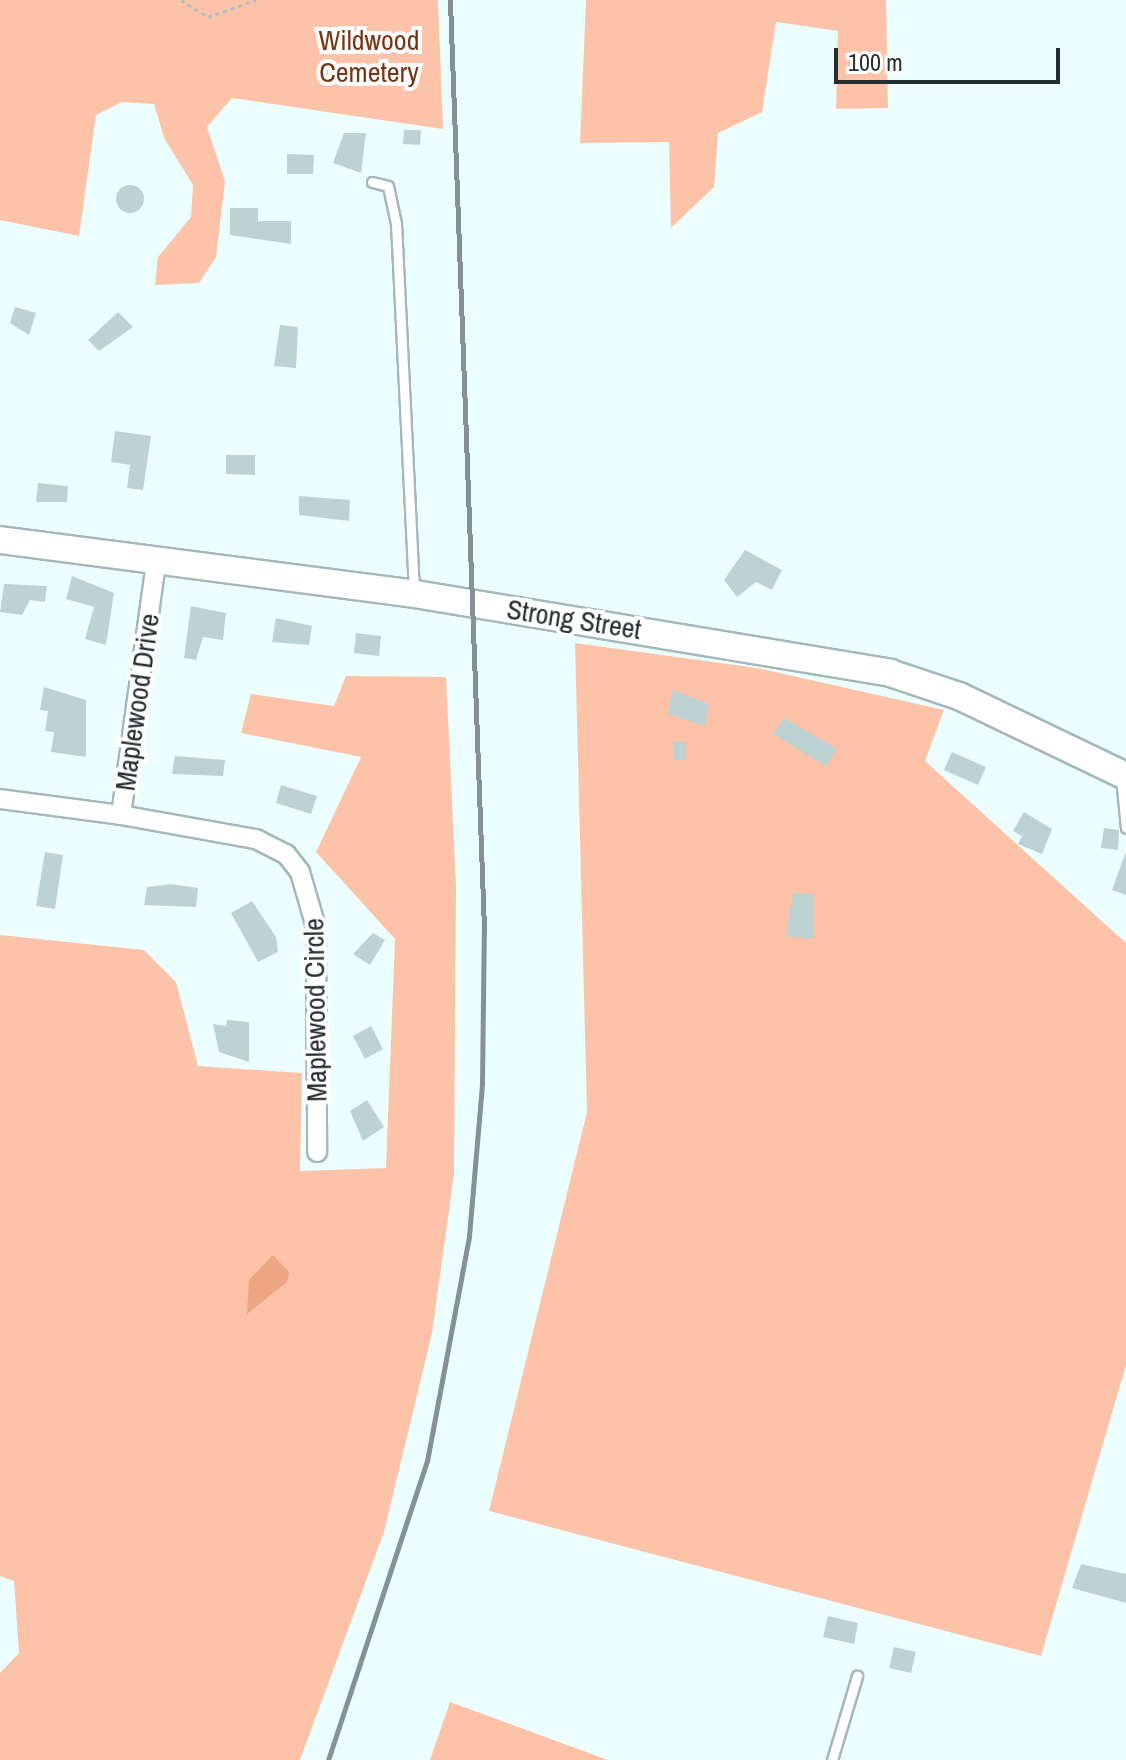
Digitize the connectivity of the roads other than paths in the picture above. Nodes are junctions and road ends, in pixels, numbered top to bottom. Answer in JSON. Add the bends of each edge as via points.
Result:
{"nodes":[{"id":1,"x":372,"y":182,"type":"dead end"},
{"id":2,"x":0,"y":540,"type":"edge"},
{"id":3,"x":156,"y":563,"type":"junction"},
{"id":4,"x":415,"y":594,"type":"junction"},
{"id":5,"x":1124,"y":775,"type":"edge"},
{"id":6,"x":0,"y":799,"type":"edge"},
{"id":7,"x":121,"y":815,"type":"junction"},
{"id":8,"x":1126,"y":828,"type":"edge"},
{"id":9,"x":317,"y":1152,"type":"dead end"},
{"id":10,"x":857,"y":1676,"type":"dead end"},
{"id":11,"x":832,"y":1760,"type":"edge"}],
"edges":[{"from":1,"to":4,"type":"lane","via":[[388,186],[396,223]]},
{"from":2,"to":3,"type":"main road","name":"Strong Street"},
{"from":3,"to":4,"type":"main road","name":"Strong Street"},
{"from":3,"to":7,"type":"street","name":"Maplewood Drive"},
{"from":4,"to":5,"type":"main road","name":"Strong Street","via":[[890,673],[959,696]]},
{"from":5,"to":8,"type":"lane"},
{"from":6,"to":7,"type":"street","name":"Maplewood Drive"},
{"from":7,"to":9,"type":"street","name":"Maplewood Circle","via":[[256,839],[286,854],[300,872],[315,916]]},
{"from":10,"to":11,"type":"lane"}]}
